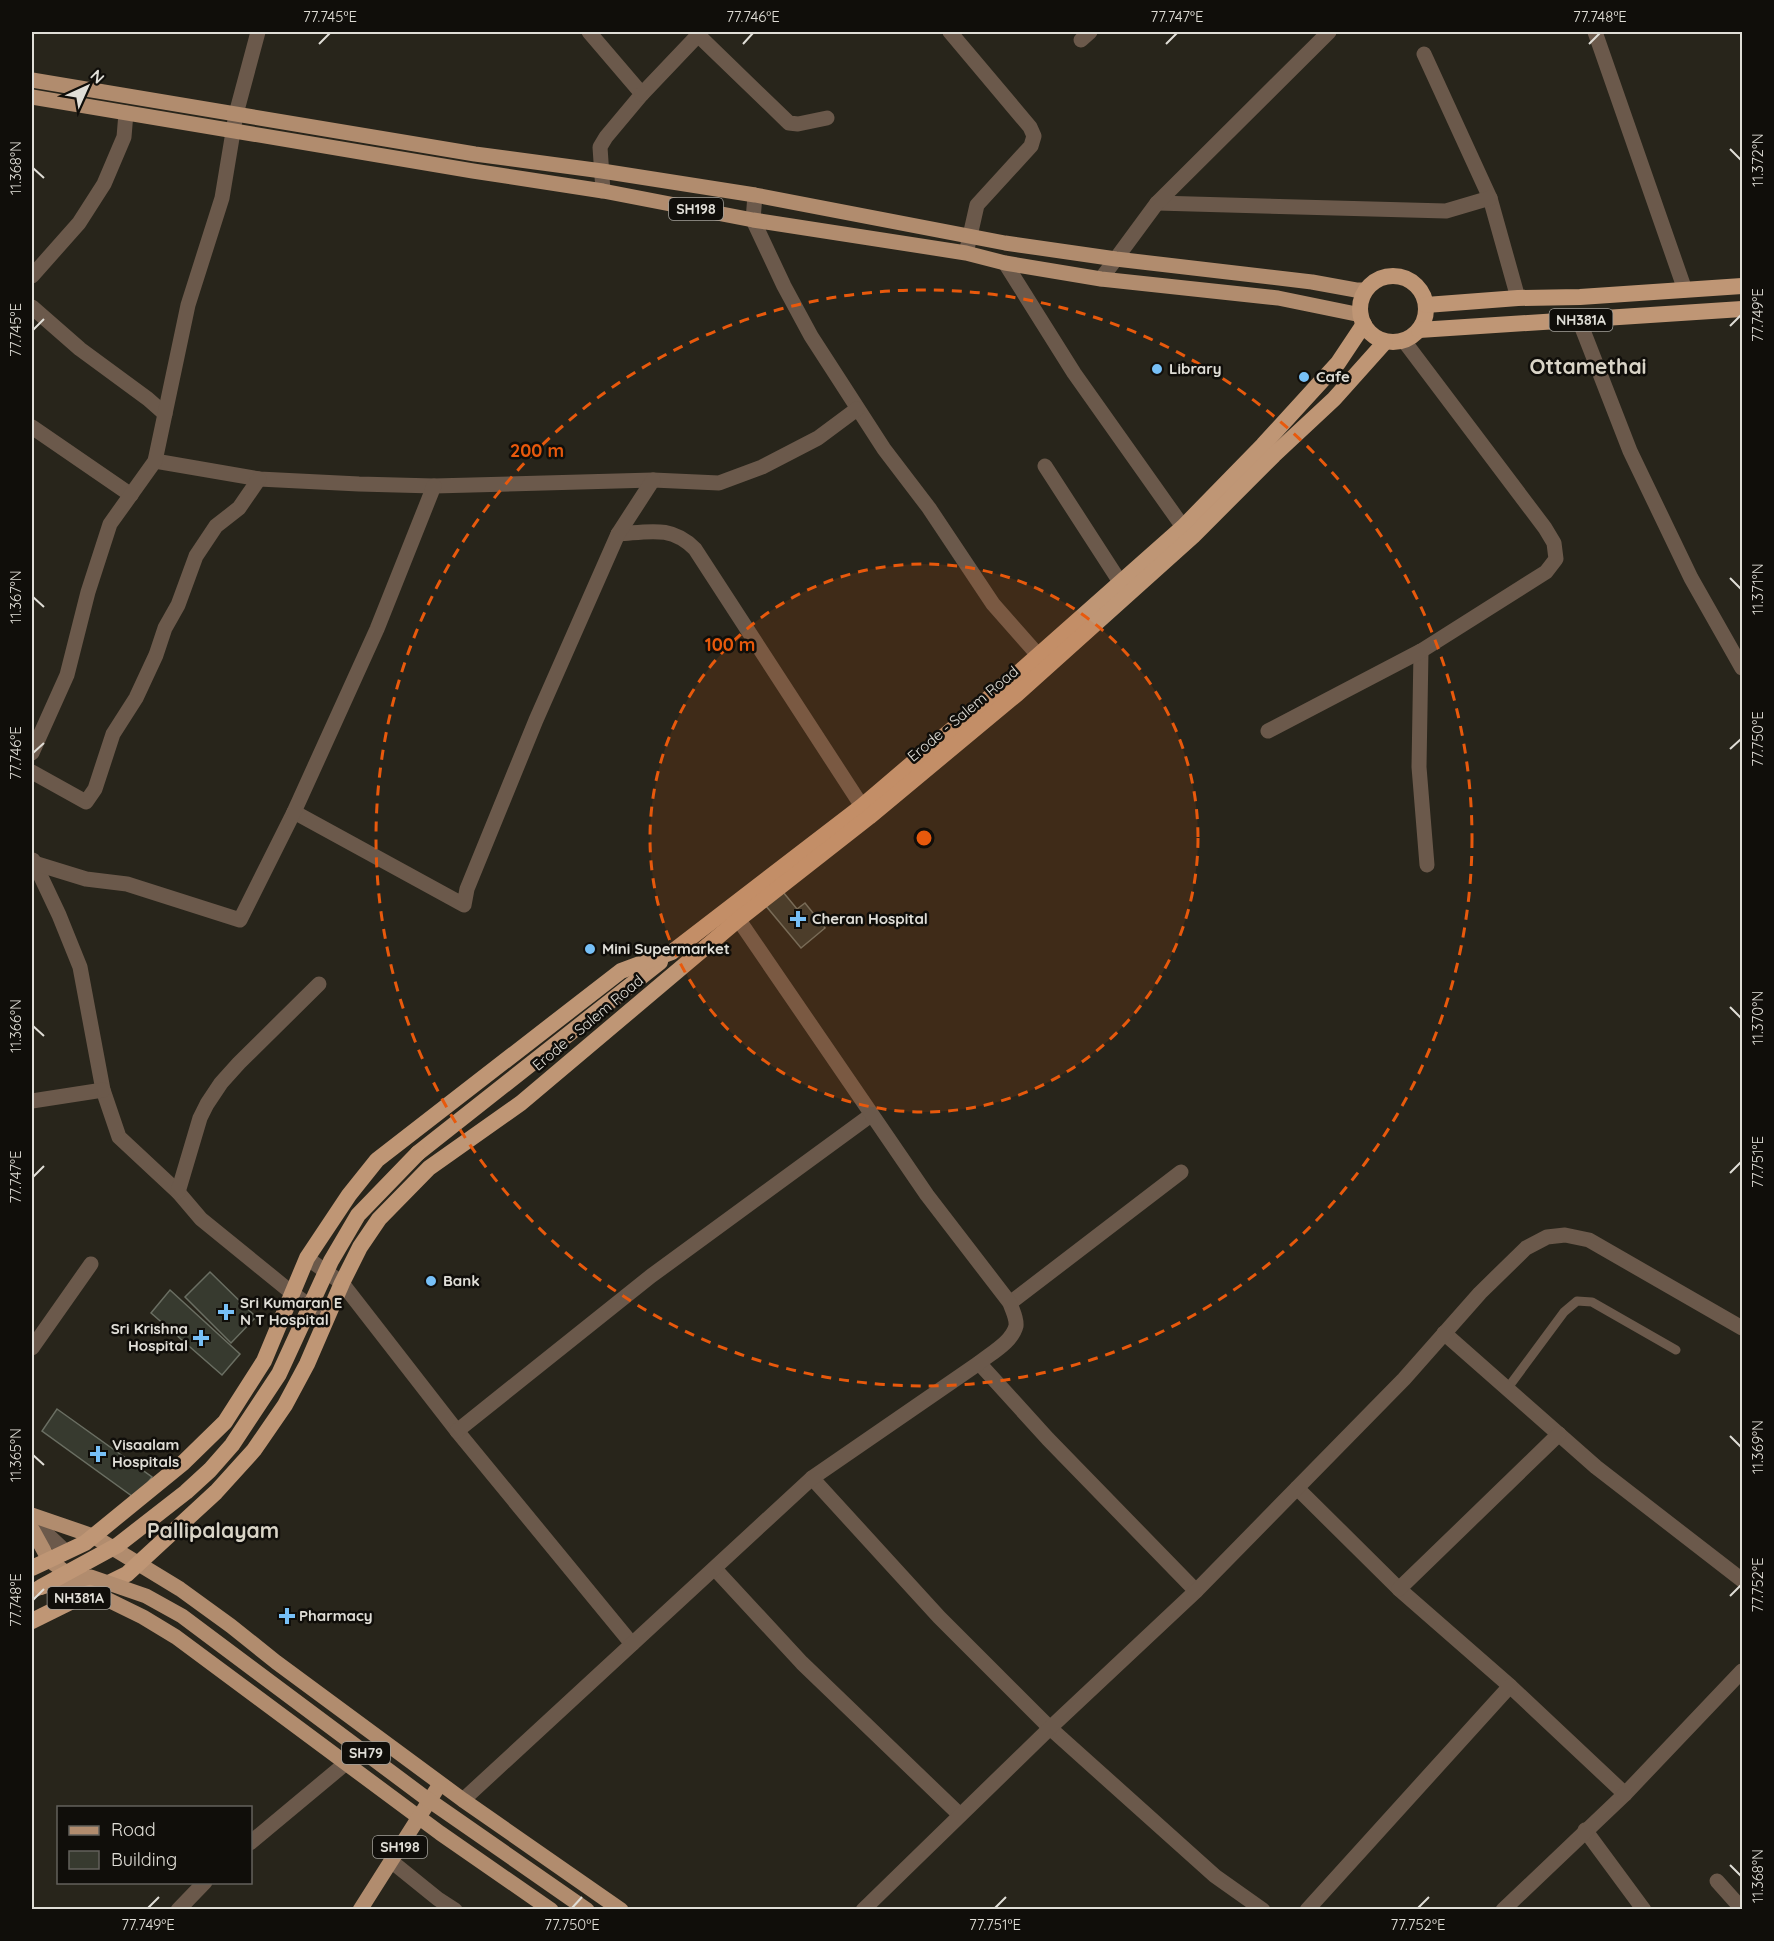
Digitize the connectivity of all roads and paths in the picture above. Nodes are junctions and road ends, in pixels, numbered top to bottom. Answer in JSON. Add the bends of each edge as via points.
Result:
{"nodes":[{"id":1,"x":258,"y":32,"type":"edge"},
{"id":2,"x":589,"y":32,"type":"edge"},
{"id":3,"x":950,"y":32,"type":"edge"},
{"id":4,"x":1594,"y":32,"type":"edge"},
{"id":5,"x":699,"y":33,"type":"edge"},
{"id":6,"x":1326,"y":33,"type":"edge"},
{"id":7,"x":1424,"y":54,"type":"dead end"},
{"id":8,"x":32,"y":80,"type":"edge"},
{"id":9,"x":642,"y":94,"type":"junction"},
{"id":10,"x":32,"y":97,"type":"edge"},
{"id":11,"x":126,"y":112,"type":"junction"},
{"id":12,"x":236,"y":114,"type":"junction"},
{"id":13,"x":826,"y":118,"type":"dead end"},
{"id":14,"x":233,"y":131,"type":"junction"},
{"id":15,"x":602,"y":171,"type":"junction"},
{"id":16,"x":603,"y":190,"type":"junction"},
{"id":17,"x":755,"y":195,"type":"junction"},
{"id":18,"x":1490,"y":198,"type":"junction"},
{"id":19,"x":1157,"y":203,"type":"junction"},
{"id":20,"x":753,"y":220,"type":"junction"},
{"id":21,"x":970,"y":235,"type":"junction"},
{"id":22,"x":966,"y":253,"type":"junction"},
{"id":23,"x":1116,"y":258,"type":"junction"},
{"id":24,"x":1005,"y":263,"type":"junction"},
{"id":25,"x":32,"y":276,"type":"edge"},
{"id":26,"x":1101,"y":279,"type":"junction"},
{"id":27,"x":1743,"y":286,"type":"edge"},
{"id":28,"x":1366,"y":290,"type":"junction"},
{"id":29,"x":1685,"y":290,"type":"junction"},
{"id":30,"x":1518,"y":298,"type":"junction"},
{"id":31,"x":1426,"y":305,"type":"junction"},
{"id":32,"x":32,"y":307,"type":"edge"},
{"id":33,"x":1743,"y":309,"type":"edge"},
{"id":34,"x":1362,"y":320,"type":"junction"},
{"id":35,"x":1579,"y":320,"type":"junction"},
{"id":36,"x":1419,"y":330,"type":"junction"},
{"id":37,"x":1404,"y":341,"type":"junction"},
{"id":38,"x":1385,"y":342,"type":"junction"},
{"id":39,"x":856,"y":409,"type":"junction"},
{"id":40,"x":165,"y":414,"type":"junction"},
{"id":41,"x":32,"y":427,"type":"edge"},
{"id":42,"x":155,"y":460,"type":"junction"},
{"id":43,"x":1045,"y":466,"type":"dead end"},
{"id":44,"x":259,"y":479,"type":"junction"},
{"id":45,"x":653,"y":480,"type":"junction"},
{"id":46,"x":434,"y":486,"type":"junction"},
{"id":47,"x":131,"y":495,"type":"junction"},
{"id":48,"x":1183,"y":527,"type":"junction"},
{"id":49,"x":618,"y":534,"type":"junction"},
{"id":50,"x":1120,"y":582,"type":"junction"},
{"id":51,"x":1421,"y":651,"type":"junction"},
{"id":52,"x":1044,"y":659,"type":"junction"},
{"id":53,"x":1743,"y":668,"type":"edge"},
{"id":54,"x":1268,"y":731,"type":"dead end"},
{"id":55,"x":32,"y":753,"type":"edge"},
{"id":56,"x":32,"y":772,"type":"edge"},
{"id":57,"x":866,"y":811,"type":"junction"},
{"id":58,"x":294,"y":812,"type":"junction"},
{"id":59,"x":32,"y":863,"type":"edge"},
{"id":60,"x":1427,"y":865,"type":"dead end"},
{"id":61,"x":734,"y":913,"type":"junction"},
{"id":62,"x":672,"y":952,"type":"junction"},
{"id":63,"x":319,"y":984,"type":"dead end"},
{"id":64,"x":103,"y":1090,"type":"junction"},
{"id":65,"x":32,"y":1101,"type":"edge"},
{"id":66,"x":871,"y":1115,"type":"junction"},
{"id":67,"x":1181,"y":1172,"type":"dead end"},
{"id":68,"x":178,"y":1192,"type":"junction"},
{"id":69,"x":307,"y":1258,"type":"junction"},
{"id":70,"x":92,"y":1264,"type":"dead end"},
{"id":71,"x":342,"y":1283,"type":"junction"},
{"id":72,"x":292,"y":1293,"type":"junction"},
{"id":73,"x":1010,"y":1303,"type":"junction"},
{"id":74,"x":327,"y":1318,"type":"junction"},
{"id":75,"x":1743,"y":1328,"type":"edge"},
{"id":76,"x":1444,"y":1333,"type":"junction"},
{"id":77,"x":32,"y":1348,"type":"edge"},
{"id":78,"x":1676,"y":1350,"type":"dead end"},
{"id":79,"x":979,"y":1363,"type":"junction"},
{"id":80,"x":1507,"y":1389,"type":"junction"},
{"id":81,"x":457,"y":1431,"type":"junction"},
{"id":82,"x":1559,"y":1434,"type":"junction"},
{"id":83,"x":812,"y":1478,"type":"junction"},
{"id":84,"x":1297,"y":1488,"type":"junction"},
{"id":85,"x":32,"y":1515,"type":"edge"},
{"id":86,"x":32,"y":1520,"type":"edge"},
{"id":87,"x":32,"y":1529,"type":"edge"},
{"id":88,"x":93,"y":1536,"type":"junction"},
{"id":89,"x":66,"y":1552,"type":"junction"},
{"id":90,"x":49,"y":1560,"type":"junction"},
{"id":91,"x":138,"y":1564,"type":"junction"},
{"id":92,"x":32,"y":1568,"type":"edge"},
{"id":93,"x":715,"y":1569,"type":"junction"},
{"id":94,"x":1743,"y":1580,"type":"edge"},
{"id":95,"x":36,"y":1589,"type":"edge"},
{"id":96,"x":1399,"y":1589,"type":"junction"},
{"id":97,"x":1196,"y":1591,"type":"junction"},
{"id":98,"x":92,"y":1592,"type":"junction"},
{"id":99,"x":32,"y":1621,"type":"edge"},
{"id":100,"x":632,"y":1644,"type":"junction"},
{"id":101,"x":1743,"y":1671,"type":"edge"},
{"id":102,"x":1510,"y":1686,"type":"junction"},
{"id":103,"x":1050,"y":1728,"type":"junction"},
{"id":104,"x":346,"y":1763,"type":"junction"},
{"id":105,"x":440,"y":1784,"type":"junction"},
{"id":106,"x":1625,"y":1794,"type":"junction"},
{"id":107,"x":463,"y":1800,"type":"junction"},
{"id":108,"x":960,"y":1815,"type":"junction"},
{"id":109,"x":418,"y":1818,"type":"junction"},
{"id":110,"x":1585,"y":1830,"type":"junction"},
{"id":111,"x":252,"y":1841,"type":"edge"},
{"id":112,"x":391,"y":1861,"type":"junction"},
{"id":113,"x":1717,"y":1881,"type":"dead end"},
{"id":114,"x":203,"y":1884,"type":"edge"},
{"id":115,"x":1743,"y":1909,"type":"edge"},
{"id":116,"x":178,"y":1910,"type":"edge"},
{"id":117,"x":360,"y":1910,"type":"edge"},
{"id":118,"x":455,"y":1910,"type":"edge"},
{"id":119,"x":551,"y":1910,"type":"edge"},
{"id":120,"x":587,"y":1910,"type":"edge"},
{"id":121,"x":621,"y":1910,"type":"edge"},
{"id":122,"x":864,"y":1910,"type":"edge"},
{"id":123,"x":1263,"y":1910,"type":"edge"},
{"id":124,"x":1307,"y":1910,"type":"edge"},
{"id":125,"x":1503,"y":1910,"type":"edge"},
{"id":126,"x":1644,"y":1910,"type":"edge"}],
"edges":[{"from":1,"to":12,"type":"street"},
{"from":2,"to":9,"type":"street"},
{"from":3,"to":21,"type":"street","via":[[1034,136],[1031,146],[977,205]]},
{"from":4,"to":29,"type":"street"},
{"from":5,"to":9,"type":"street"},
{"from":5,"to":13,"type":"street","via":[[789,123]]},
{"from":6,"to":19,"type":"street"},
{"from":7,"to":18,"type":"street"},
{"from":8,"to":12,"type":"main road","number":"SH198"},
{"from":9,"to":15,"type":"street","via":[[600,147]]},
{"from":10,"to":11,"type":"main road","number":"SH198"},
{"from":11,"to":14,"type":"main road","number":"SH198"},
{"from":11,"to":25,"type":"street","via":[[124,137],[104,184],[80,223]]},
{"from":12,"to":14,"type":"street"},
{"from":12,"to":15,"type":"main road","number":"SH198"},
{"from":14,"to":16,"type":"main road","number":"SH198"},
{"from":14,"to":40,"type":"street","via":[[222,198],[188,304]]},
{"from":15,"to":16,"type":"street"},
{"from":15,"to":17,"type":"main road","number":"SH198"},
{"from":16,"to":20,"type":"main road","number":"SH198"},
{"from":17,"to":20,"type":"street"},
{"from":17,"to":21,"type":"main road","number":"SH198"},
{"from":18,"to":19,"type":"street","via":[[1446,211]]},
{"from":18,"to":30,"type":"street"},
{"from":19,"to":23,"type":"street"},
{"from":20,"to":22,"type":"main road","number":"SH198"},
{"from":20,"to":39,"type":"street","via":[[800,316]]},
{"from":21,"to":22,"type":"street"},
{"from":21,"to":23,"type":"main road","number":"SH198"},
{"from":22,"to":24,"type":"main road","number":"SH198"},
{"from":23,"to":26,"type":"street"},
{"from":23,"to":28,"type":"main road","number":"SH198"},
{"from":24,"to":26,"type":"main road","number":"SH198"},
{"from":24,"to":48,"type":"street","via":[[1074,373]]},
{"from":26,"to":34,"type":"main road","number":"SH198","via":[[1278,298]]},
{"from":27,"to":29,"type":"highway","number":"NH381A"},
{"from":28,"to":31,"type":"highway","via":[[1388,276],[1405,278],[1419,288]]},
{"from":28,"to":34,"type":"highway","number":"NH381A","via":[[1361,302]]},
{"from":29,"to":30,"type":"highway","number":"NH381A"},
{"from":30,"to":31,"type":"highway","number":"NH381A"},
{"from":31,"to":36,"type":"highway"},
{"from":32,"to":40,"type":"street"},
{"from":33,"to":35,"type":"highway","number":"NH381A"},
{"from":34,"to":38,"type":"highway"},
{"from":34,"to":48,"type":"highway","name":"Erode - Salem Road","number":"NH381A","via":[[1338,363]]},
{"from":35,"to":36,"type":"highway","number":"NH381A"},
{"from":35,"to":53,"type":"street","via":[[1630,451],[1691,578]]},
{"from":36,"to":37,"type":"highway"},
{"from":37,"to":38,"type":"highway"},
{"from":37,"to":51,"type":"street","via":[[1545,528],[1554,543],[1556,559],[1546,572]]},
{"from":38,"to":52,"type":"highway","name":"Erode - Salem Road","number":"NH381A","via":[[1334,399],[1193,537]]},
{"from":39,"to":45,"type":"street","via":[[818,438],[762,467],[719,483]]},
{"from":39,"to":52,"type":"street","via":[[993,604]]},
{"from":40,"to":42,"type":"street"},
{"from":41,"to":47,"type":"street"},
{"from":42,"to":44,"type":"street"},
{"from":42,"to":47,"type":"street"},
{"from":43,"to":50,"type":"street"},
{"from":44,"to":46,"type":"street"},
{"from":44,"to":56,"type":"street","via":[[239,508],[216,526],[196,556],[156,655],[113,734],[95,789],[86,802]]},
{"from":45,"to":46,"type":"street"},
{"from":45,"to":49,"type":"street"},
{"from":46,"to":58,"type":"street","via":[[377,629]]},
{"from":47,"to":55,"type":"street","via":[[110,524],[68,675]]},
{"from":48,"to":50,"type":"highway","name":"Erode - Salem Road","number":"NH381A"},
{"from":49,"to":57,"type":"street","via":[[674,533],[695,549]]},
{"from":49,"to":58,"type":"street","via":[[532,730],[464,905]]},
{"from":50,"to":52,"type":"highway","name":"Erode - Salem Road","number":"NH381A"},
{"from":51,"to":54,"type":"street"},
{"from":51,"to":60,"type":"street","via":[[1419,767]]},
{"from":52,"to":57,"type":"highway","name":"Erode - Salem Road","number":"NH381A"},
{"from":57,"to":61,"type":"highway","name":"Erode - Salem Road","number":"NH381A"},
{"from":58,"to":59,"type":"street","via":[[240,920],[127,884],[86,879]]},
{"from":59,"to":64,"type":"street","via":[[80,967]]},
{"from":61,"to":62,"type":"highway","name":"Erode - Salem Road","number":"NH381A"},
{"from":61,"to":66,"type":"street"},
{"from":61,"to":71,"type":"highway","name":"Erode - Salem Road","number":"NH381A","via":[[521,1104],[429,1168],[379,1219]]},
{"from":62,"to":69,"type":"highway","name":"Erode - Salem Road","number":"NH381A","via":[[621,971],[377,1160]]},
{"from":62,"to":95,"type":"highway","bridge":true,"via":[[418,1153],[358,1215],[331,1261],[279,1374],[210,1470],[118,1545]]},
{"from":63,"to":68,"type":"street","via":[[221,1083],[200,1118]]},
{"from":64,"to":65,"type":"street"},
{"from":64,"to":68,"type":"street","via":[[119,1137]]},
{"from":66,"to":73,"type":"street"},
{"from":66,"to":81,"type":"street","via":[[651,1276]]},
{"from":67,"to":73,"type":"street"},
{"from":68,"to":72,"type":"street","via":[[201,1219]]},
{"from":69,"to":71,"type":"street"},
{"from":69,"to":72,"type":"highway","name":"Erode - Salem Road","number":"NH381A"},
{"from":70,"to":77,"type":"street"},
{"from":71,"to":74,"type":"highway","name":"Erode - Salem Road","number":"NH381A"},
{"from":71,"to":81,"type":"street"},
{"from":72,"to":74,"type":"street"},
{"from":72,"to":88,"type":"highway","name":"Erode - Salem Road","number":"NH381A","via":[[264,1361],[225,1422],[183,1463]]},
{"from":73,"to":79,"type":"street","via":[[1016,1326]]},
{"from":74,"to":91,"type":"highway","name":"Erode - Salem Road","number":"NH381A","via":[[291,1395],[254,1450],[216,1492]]},
{"from":75,"to":76,"type":"street","via":[[1589,1240],[1566,1235],[1546,1237],[1526,1248]]},
{"from":76,"to":80,"type":"street"},
{"from":76,"to":84,"type":"street"},
{"from":78,"to":80,"type":"lane","via":[[1592,1302],[1576,1301],[1564,1311]]},
{"from":79,"to":83,"type":"street"},
{"from":79,"to":97,"type":"street"},
{"from":80,"to":82,"type":"street"},
{"from":81,"to":100,"type":"street"},
{"from":82,"to":94,"type":"street"},
{"from":82,"to":96,"type":"street"},
{"from":83,"to":93,"type":"street"},
{"from":83,"to":103,"type":"street","via":[[939,1617]]},
{"from":84,"to":96,"type":"street"},
{"from":84,"to":97,"type":"street"},
{"from":85,"to":88,"type":"main road"},
{"from":86,"to":89,"type":"street"},
{"from":87,"to":90,"type":"main road"},
{"from":88,"to":89,"type":"highway","name":"Erode - Salem Road","number":"NH381A"},
{"from":88,"to":91,"type":"main road"},
{"from":89,"to":90,"type":"highway","name":"Erode - Salem Road","number":"NH381A"},
{"from":90,"to":92,"type":"highway","name":"Erode - Salem Road","number":"NH381A"},
{"from":90,"to":98,"type":"main road"},
{"from":91,"to":98,"type":"highway","name":"Erode - Salem Road","number":"NH381A"},
{"from":91,"to":105,"type":"main road","via":[[189,1595]]},
{"from":93,"to":100,"type":"street"},
{"from":93,"to":108,"type":"street","via":[[802,1663]]},
{"from":95,"to":120,"type":"main road","number":"SH79","bridge":true,"via":[[91,1577],[146,1596],[182,1617],[423,1796]]},
{"from":96,"to":102,"type":"street"},
{"from":97,"to":103,"type":"street"},
{"from":98,"to":99,"type":"highway","name":"Erode - Salem Road","number":"NH381A"},
{"from":98,"to":104,"type":"main road","via":[[176,1637]]},
{"from":100,"to":107,"type":"street"},
{"from":101,"to":106,"type":"street"},
{"from":102,"to":106,"type":"street"},
{"from":102,"to":124,"type":"street"},
{"from":103,"to":108,"type":"street"},
{"from":103,"to":123,"type":"street","via":[[1215,1876]]},
{"from":104,"to":109,"type":"main road"},
{"from":104,"to":111,"type":"street"},
{"from":105,"to":107,"type":"main road"},
{"from":105,"to":109,"type":"main road","number":"SH198"},
{"from":106,"to":110,"type":"street"},
{"from":107,"to":121,"type":"main road"},
{"from":108,"to":122,"type":"street"},
{"from":109,"to":112,"type":"main road","number":"SH198"},
{"from":109,"to":119,"type":"main road"},
{"from":110,"to":125,"type":"street"},
{"from":110,"to":126,"type":"street"},
{"from":112,"to":117,"type":"main road","number":"SH198"},
{"from":112,"to":118,"type":"street"},
{"from":113,"to":115,"type":"street"},
{"from":114,"to":116,"type":"street"}]}
